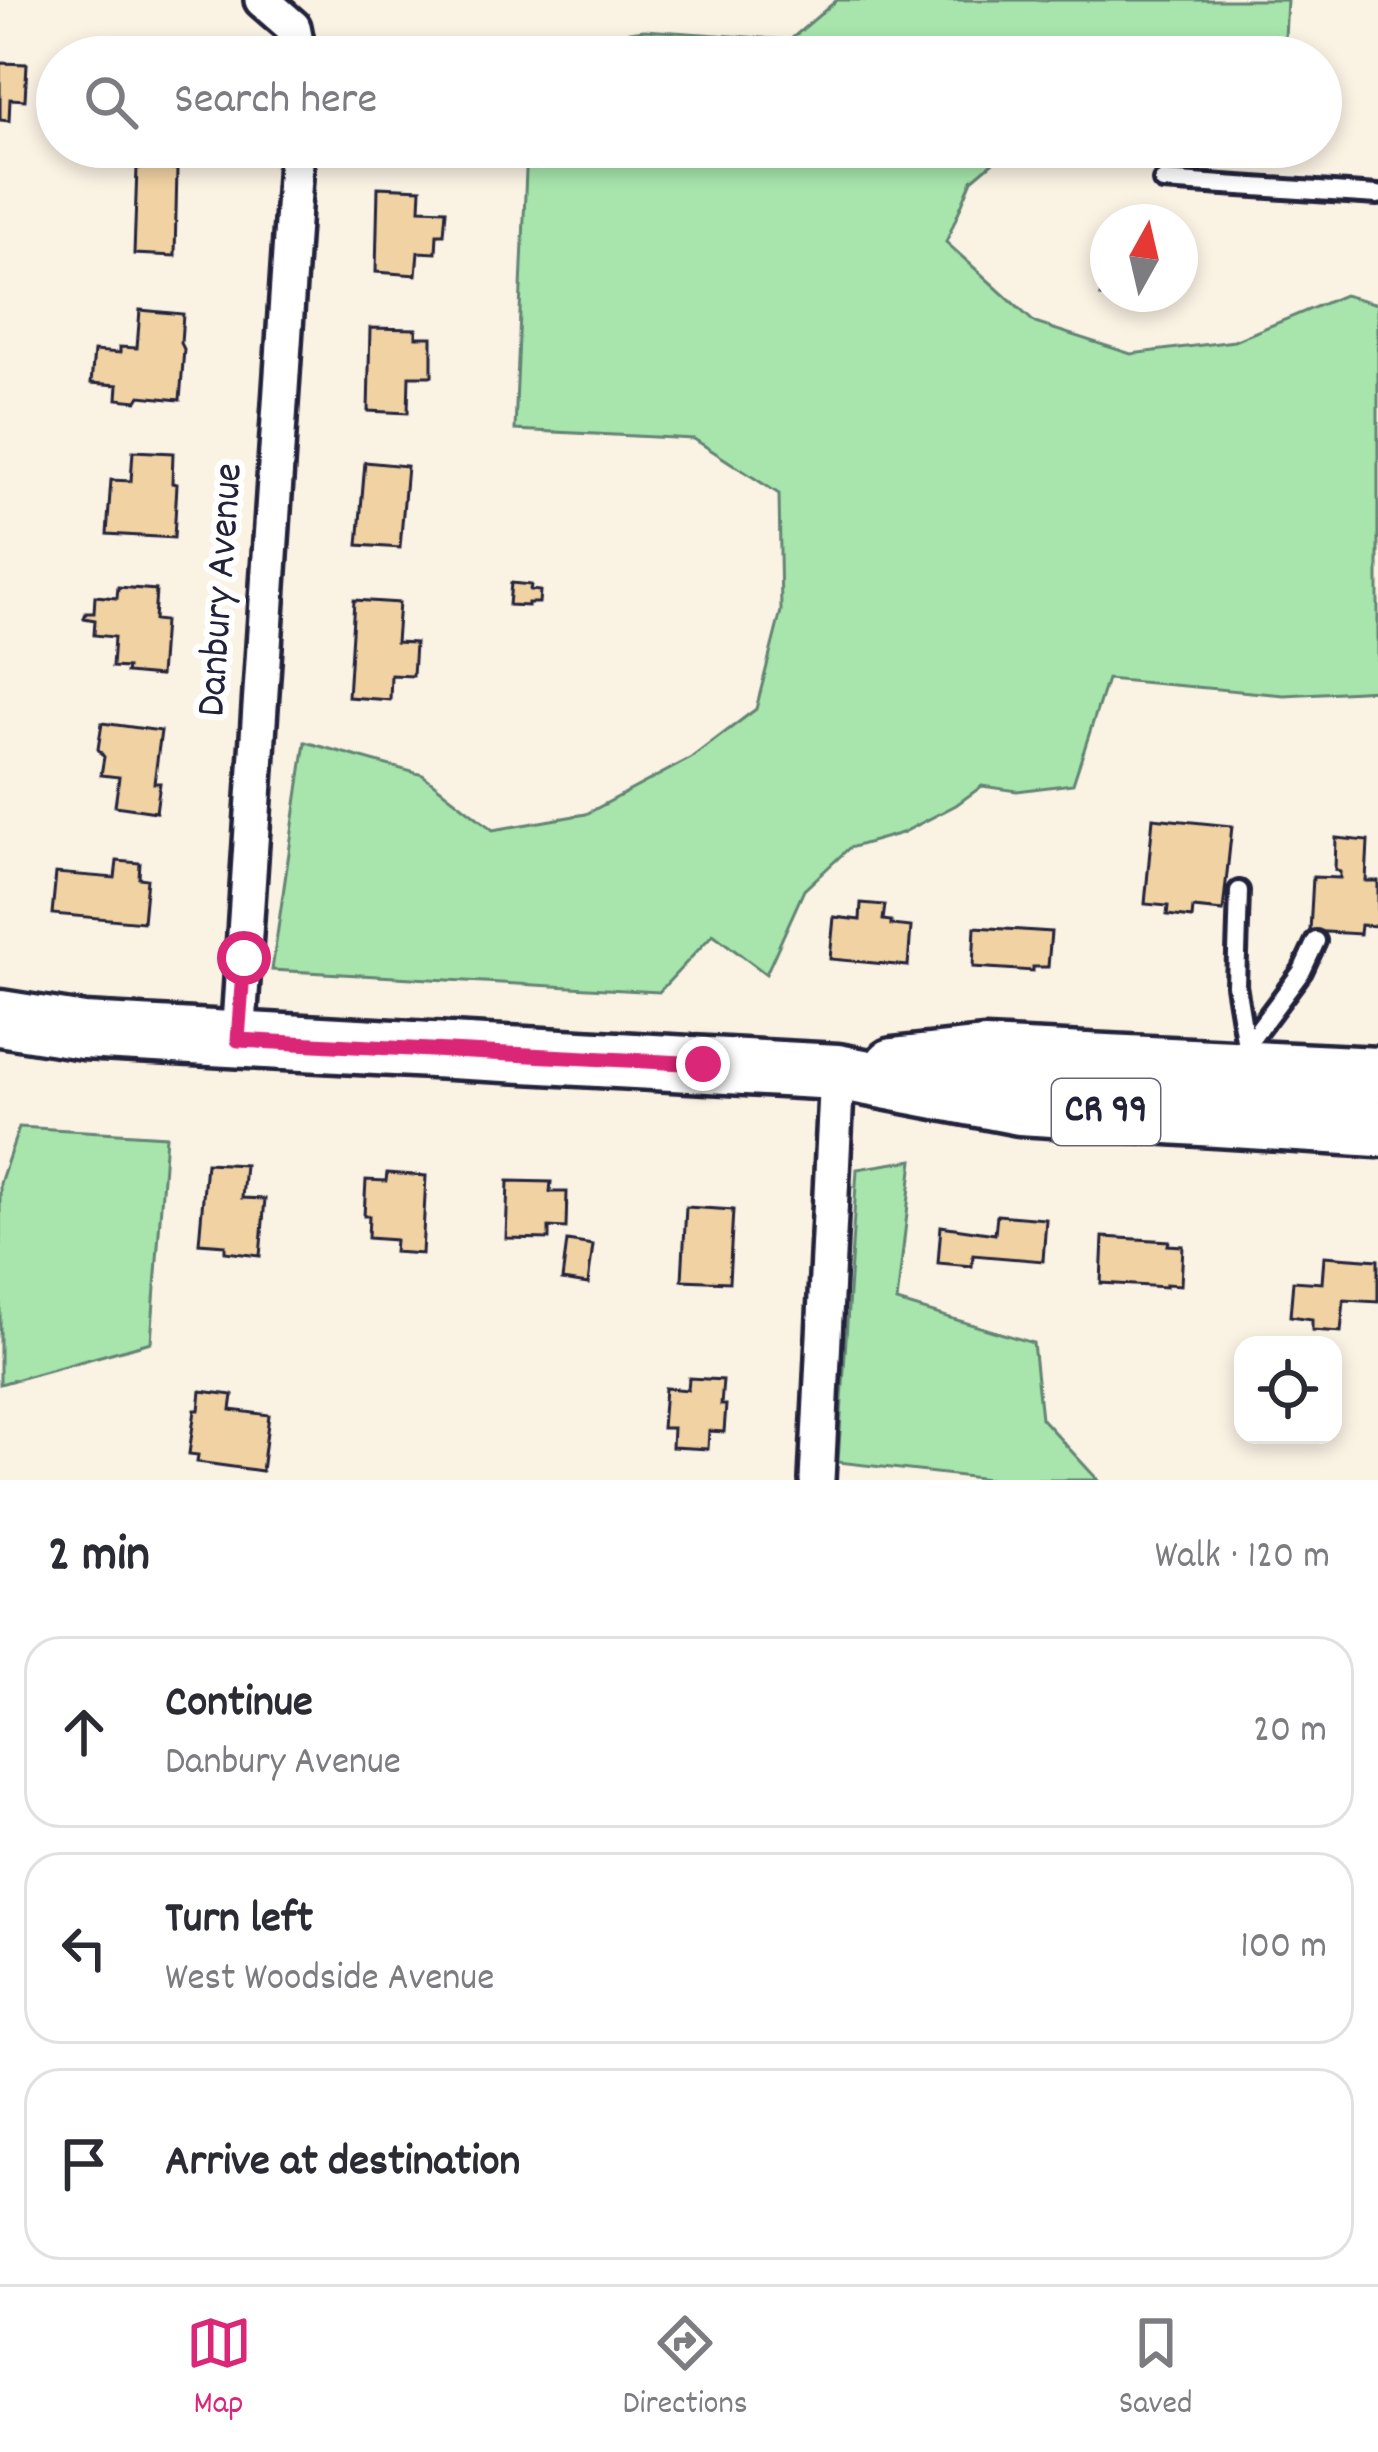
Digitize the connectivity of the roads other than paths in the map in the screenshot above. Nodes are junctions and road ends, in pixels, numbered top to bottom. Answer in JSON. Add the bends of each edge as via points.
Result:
{"nodes":[{"id":1,"x":262,"y":0,"type":"edge"},
{"id":2,"x":294,"y":36,"type":"edge"},
{"id":3,"x":296,"y":168,"type":"edge"},
{"id":4,"x":1163,"y":181,"type":"dead end"},
{"id":5,"x":1378,"y":195,"type":"edge"},
{"id":6,"x":1239,"y":891,"type":"dead end"},
{"id":7,"x":1316,"y":941,"type":"dead end"},
{"id":8,"x":0,"y":1018,"type":"edge"},
{"id":9,"x":83,"y":1030,"type":"junction"},
{"id":10,"x":0,"y":1034,"type":"edge"},
{"id":11,"x":238,"y":1040,"type":"junction"},
{"id":12,"x":1245,"y":1057,"type":"junction"},
{"id":13,"x":837,"y":1072,"type":"junction"},
{"id":14,"x":1378,"y":1075,"type":"edge"},
{"id":15,"x":1378,"y":1129,"type":"edge"},
{"id":16,"x":818,"y":1480,"type":"edge"}],
"edges":[{"from":1,"to":2,"type":"street"},
{"from":3,"to":11,"type":"street","name":"Danbury Avenue"},
{"from":4,"to":5,"type":"lane"},
{"from":6,"to":12,"type":"lane","via":[[1236,986]]},
{"from":7,"to":12,"type":"lane"},
{"from":8,"to":9,"type":"main road","number":"CR 99"},
{"from":9,"to":10,"type":"main road","number":"CR 99"},
{"from":9,"to":11,"type":"main road","number":"CR 99"},
{"from":11,"to":13,"type":"main road","number":"CR 99"},
{"from":12,"to":13,"type":"main road","number":"CR 99","via":[[984,1056]]},
{"from":12,"to":14,"type":"main road","number":"CR 99"},
{"from":13,"to":15,"type":"main road","number":"CR 99","via":[[1020,1106]]},
{"from":13,"to":16,"type":"street"}]}
